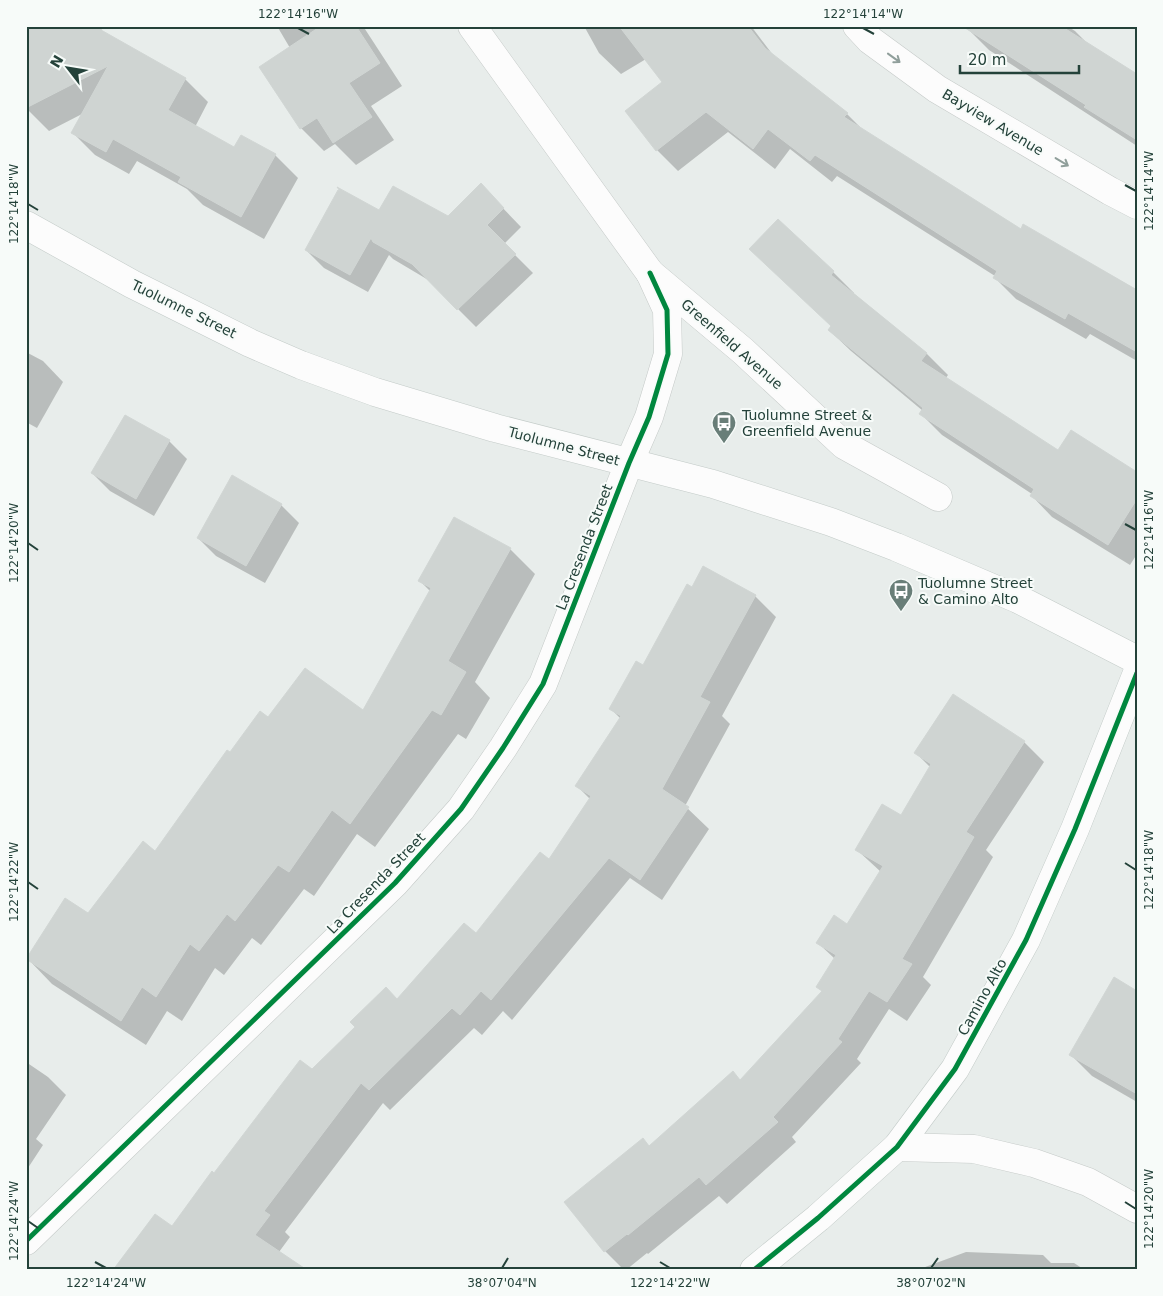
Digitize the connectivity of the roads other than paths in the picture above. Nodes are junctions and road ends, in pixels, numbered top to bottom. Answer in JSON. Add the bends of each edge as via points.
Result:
{"nodes":[{"id":1,"x":472,"y":26,"type":"edge"},
{"id":2,"x":857,"y":26,"type":"edge"},
{"id":3,"x":1137,"y":205,"type":"edge"},
{"id":4,"x":26,"y":225,"type":"edge"},
{"id":5,"x":650,"y":273,"type":"junction"},
{"id":6,"x":629,"y":462,"type":"junction"},
{"id":7,"x":938,"y":497,"type":"dead end"},
{"id":8,"x":1137,"y":660,"type":"edge"},
{"id":9,"x":1137,"y":673,"type":"edge"},
{"id":10,"x":896,"y":1146,"type":"junction"},
{"id":11,"x":1137,"y":1209,"type":"edge"},
{"id":12,"x":26,"y":1240,"type":"edge"},
{"id":13,"x":754,"y":1270,"type":"edge"}],
"edges":[{"from":1,"to":5,"type":"street","name":"Greenfield Avenue"},
{"from":2,"to":3,"type":"street","name":"Bayview Avenue","one_way":true,"via":[[870,40],[938,89]]},
{"from":4,"to":6,"type":"street","name":"Tuolumne Street","via":[[132,284],[301,365],[374,392],[495,428]]},
{"from":5,"to":6,"type":"street","name":"Greenfield Avenue","via":[[667,310],[668,354],[649,417]]},
{"from":5,"to":7,"type":"street","name":"Greenfield Avenue","via":[[743,351],[844,445]]},
{"from":6,"to":8,"type":"street","name":"Tuolumne Street","via":[[713,484],[896,547],[1018,599]]},
{"from":6,"to":12,"type":"street","name":"La Cresenda Street","via":[[543,684],[461,809],[395,883]]},
{"from":9,"to":10,"type":"street","name":"Camino Alto","via":[[1075,829],[1026,940],[956,1069]]},
{"from":10,"to":11,"type":"street","via":[[974,1150],[1034,1163],[1088,1182]]},
{"from":10,"to":13,"type":"street","name":"Camino Alto","via":[[818,1218]]}]}
